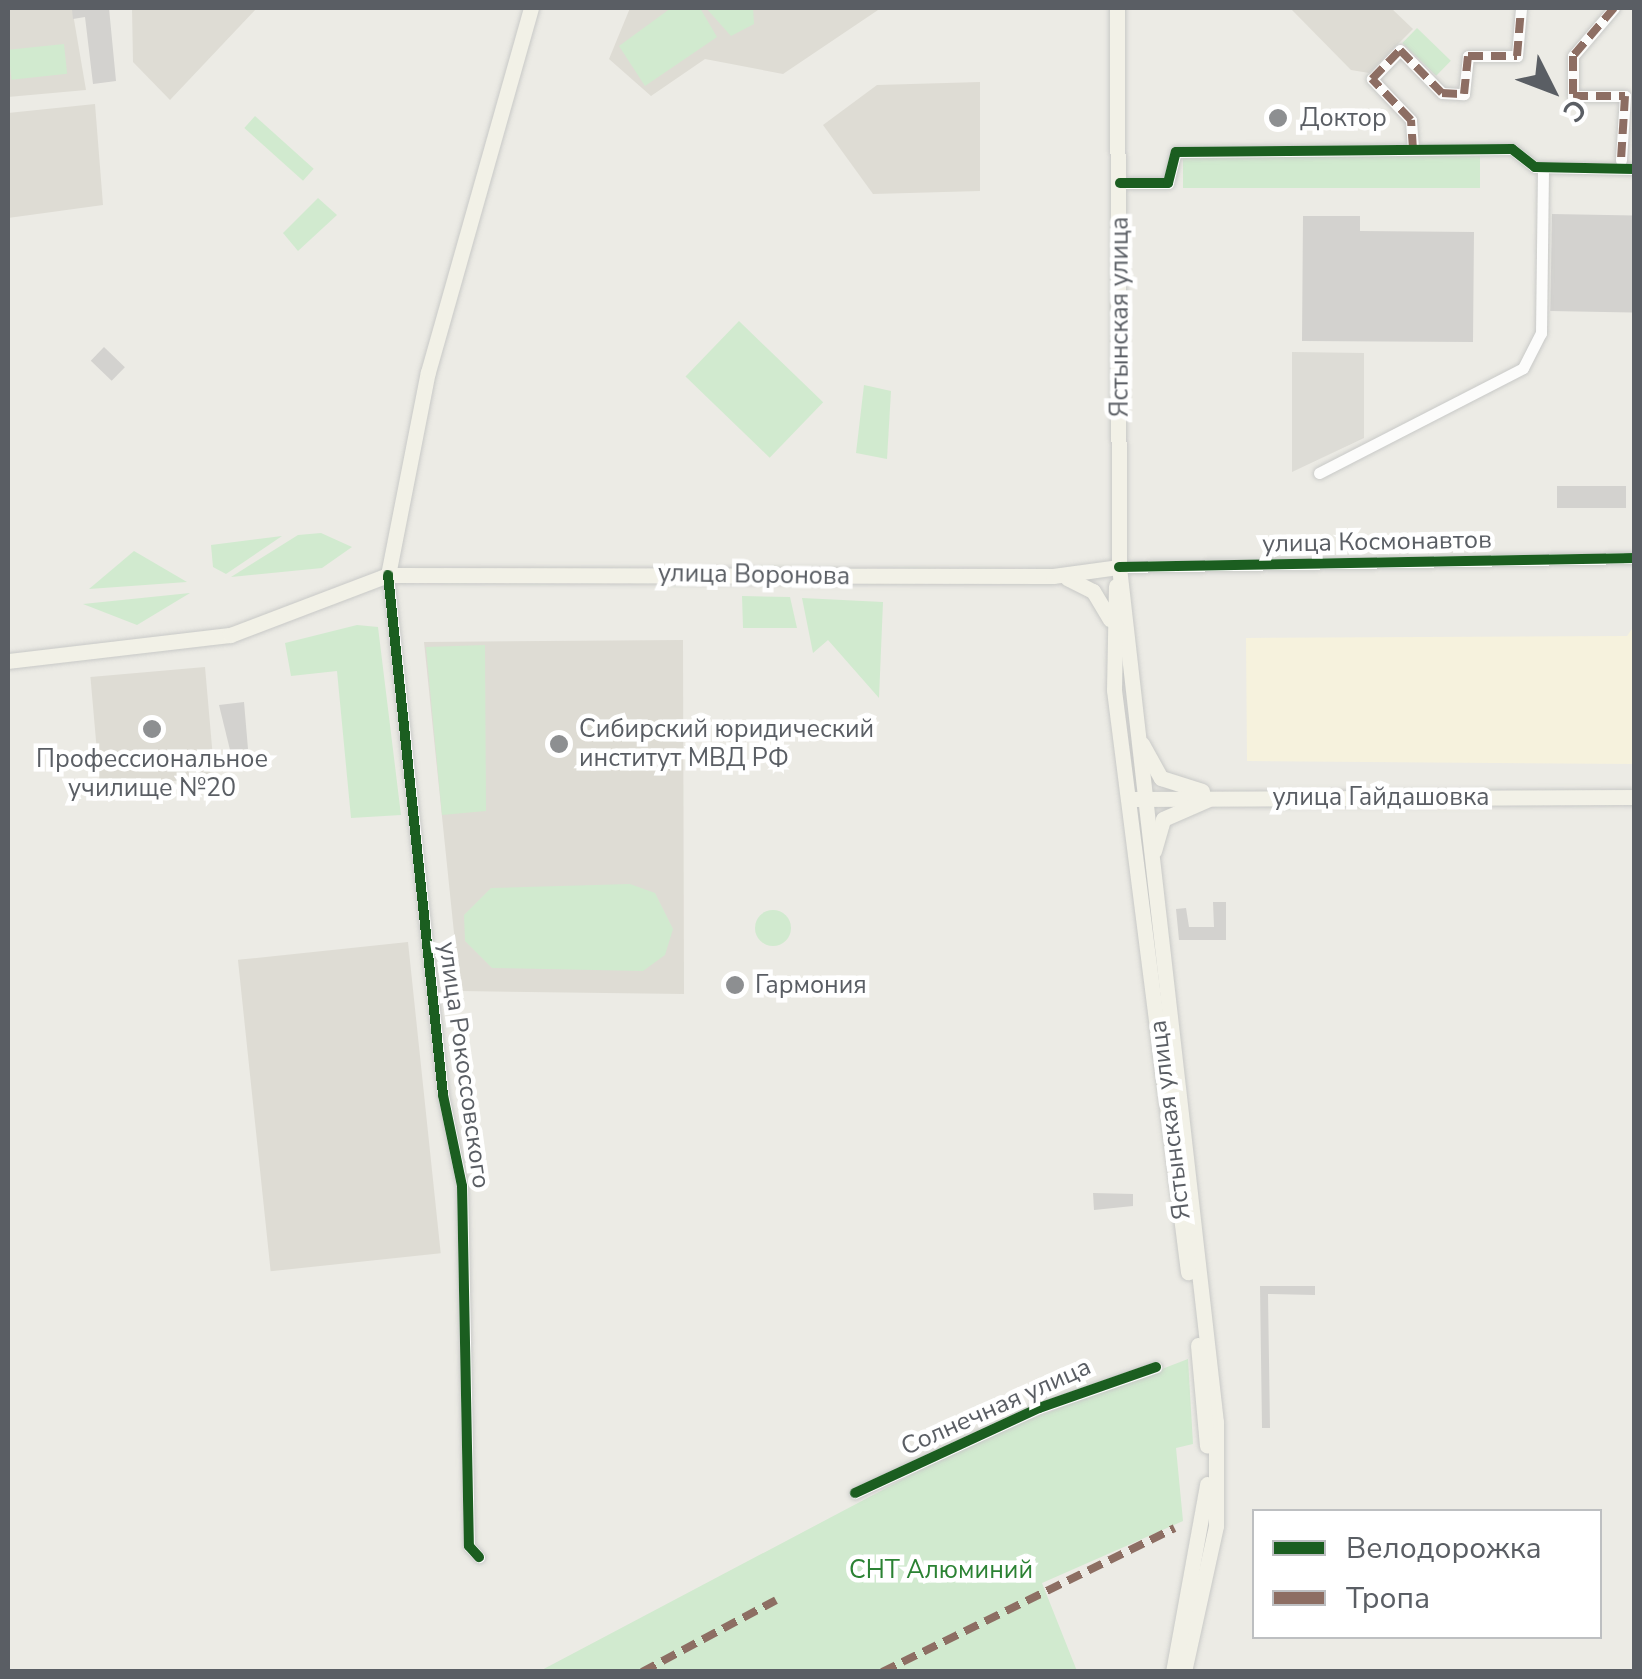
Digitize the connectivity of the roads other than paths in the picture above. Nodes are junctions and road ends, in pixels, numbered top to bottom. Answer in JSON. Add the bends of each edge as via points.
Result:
{"nodes":[{"id":1,"x":530,"y":8,"type":"edge"},
{"id":2,"x":1117,"y":8,"type":"edge"},
{"id":3,"x":1520,"y":8,"type":"edge"},
{"id":4,"x":1614,"y":8,"type":"edge"},
{"id":5,"x":1630,"y":91,"type":"edge"},
{"id":6,"x":1413,"y":150,"type":"junction"},
{"id":7,"x":1621,"y":160,"type":"dead end"},
{"id":8,"x":1544,"y":168,"type":"junction"},
{"id":9,"x":1634,"y":169,"type":"edge"},
{"id":10,"x":1120,"y":183,"type":"junction"},
{"id":11,"x":1319,"y":473,"type":"dead end"},
{"id":12,"x":1634,"y":558,"type":"edge"},
{"id":13,"x":1119,"y":567,"type":"junction"},
{"id":14,"x":388,"y":575,"type":"junction"},
{"id":15,"x":1053,"y":576,"type":"junction"},
{"id":16,"x":1110,"y":619,"type":"junction"},
{"id":17,"x":8,"y":661,"type":"edge"},
{"id":18,"x":1138,"y":735,"type":"junction"},
{"id":19,"x":1220,"y":796,"type":"junction"},
{"id":20,"x":1634,"y":797,"type":"edge"},
{"id":21,"x":1134,"y":798,"type":"junction"},
{"id":22,"x":1153,"y":890,"type":"junction"},
{"id":23,"x":1156,"y":1367,"type":"dead end"},
{"id":24,"x":855,"y":1493,"type":"dead end"},
{"id":25,"x":479,"y":1558,"type":"dead end"},
{"id":26,"x":1174,"y":1672,"type":"edge"},
{"id":27,"x":1184,"y":1672,"type":"edge"}],
"edges":[{"from":1,"to":14,"type":"main road","via":[[428,372]]},
{"from":2,"to":10,"type":"main road","name":"Ястынская улица"},
{"from":3,"to":6,"type":"street","via":[[1517,56],[1468,56],[1464,94],[1442,93],[1400,50],[1372,79],[1411,120]]},
{"from":4,"to":5,"type":"street","via":[[1573,56],[1573,96]]},
{"from":5,"to":7,"type":"street"},
{"from":6,"to":8,"type":"street","via":[[1512,149]]},
{"from":6,"to":10,"type":"street","via":[[1176,152],[1168,183]]},
{"from":8,"to":9,"type":"street"},
{"from":8,"to":11,"type":"street","via":[[1541,333],[1523,368]]},
{"from":10,"to":13,"type":"main road","name":"Ястынская улица"},
{"from":12,"to":13,"type":"street","name":"улица Космонавтов"},
{"from":13,"to":15,"type":"main road","name":"улица Воронова"},
{"from":13,"to":16,"type":"main road","name":"Ястынская улица"},
{"from":13,"to":18,"type":"main road","name":"Ястынская улица"},
{"from":14,"to":15,"type":"main road","name":"улица Воронова"},
{"from":14,"to":17,"type":"main road","name":"улица Воронова","via":[[230,635]]},
{"from":14,"to":25,"type":"street","name":"улица Рокоссовского","via":[[443,1095],[462,1186],[468,1546]]},
{"from":15,"to":16,"type":"main road","via":[[1087,586]]},
{"from":16,"to":21,"type":"main road","name":"Ястынская улица"},
{"from":18,"to":19,"type":"main road","via":[[1161,778]]},
{"from":18,"to":21,"type":"main road","name":"Ястынская улица"},
{"from":19,"to":20,"type":"main road","name":"улица Гайдашовка"},
{"from":19,"to":21,"type":"main road","name":"улица Гайдашовка"},
{"from":19,"to":22,"type":"main road","via":[[1163,819]]},
{"from":21,"to":22,"type":"main road","name":"Ястынская улица"},
{"from":21,"to":26,"type":"main road","name":"Ястынская улица","via":[[1206,1423],[1205,1526]]},
{"from":22,"to":27,"type":"main road","name":"Ястынская улица","via":[[1216,1422],[1216,1526]]},
{"from":23,"to":24,"type":"street","name":"Солнечная улица","via":[[1039,1408]]}]}
